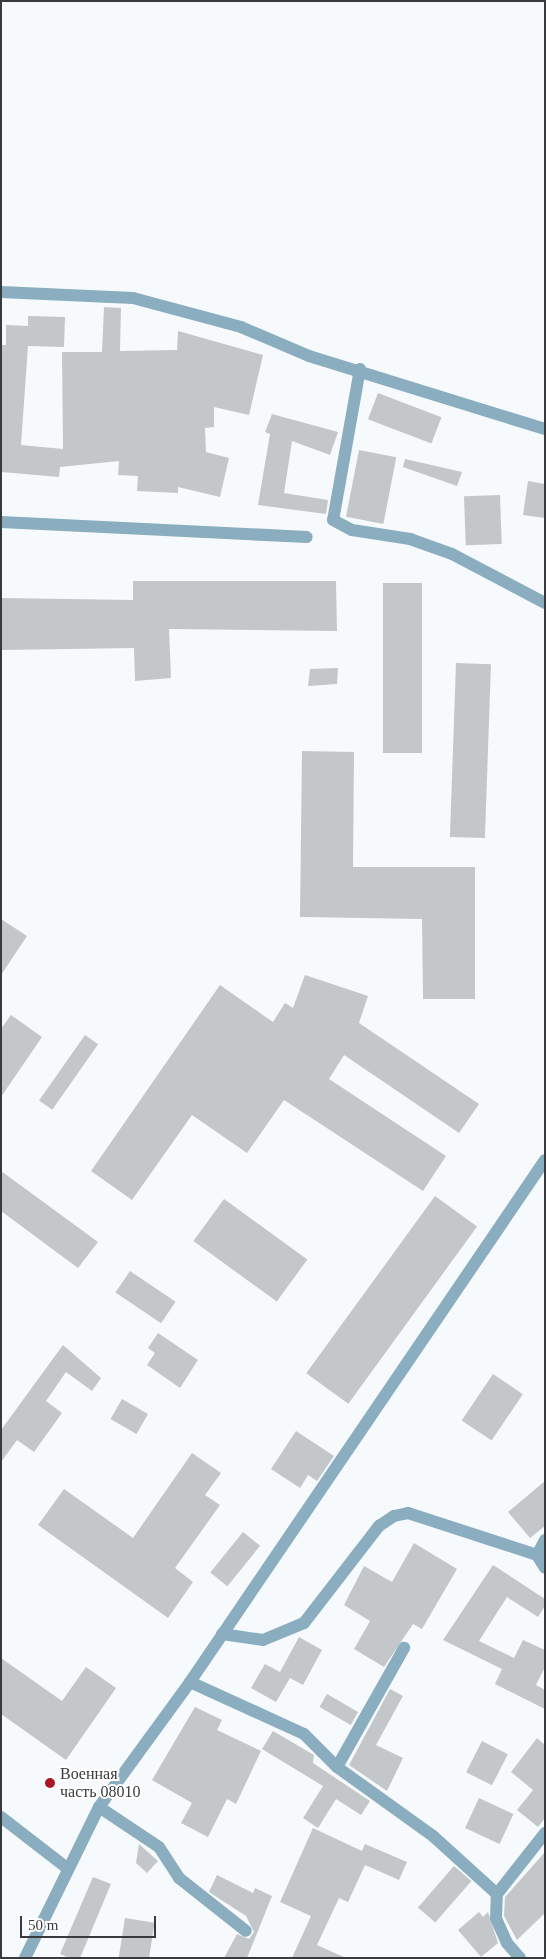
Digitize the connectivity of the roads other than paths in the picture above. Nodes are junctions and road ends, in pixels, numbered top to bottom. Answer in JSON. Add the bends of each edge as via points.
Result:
{"nodes":[{"id":1,"x":1,"y":292,"type":"edge"},
{"id":2,"x":360,"y":369,"type":"junction"},
{"id":3,"x":545,"y":429,"type":"edge"},
{"id":4,"x":1,"y":522,"type":"edge"},
{"id":5,"x":308,"y":537,"type":"dead end"},
{"id":6,"x":545,"y":603,"type":"edge"},
{"id":7,"x":545,"y":1160,"type":"edge"},
{"id":8,"x":545,"y":1540,"type":"edge"},
{"id":9,"x":537,"y":1555,"type":"junction"},
{"id":10,"x":545,"y":1568,"type":"edge"},
{"id":11,"x":222,"y":1634,"type":"junction"},
{"id":12,"x":404,"y":1648,"type":"dead end"},
{"id":13,"x":190,"y":1682,"type":"junction"},
{"id":14,"x":337,"y":1767,"type":"junction"},
{"id":15,"x":99,"y":1807,"type":"junction"},
{"id":16,"x":1,"y":1817,"type":"edge"},
{"id":17,"x":545,"y":1833,"type":"edge"},
{"id":18,"x":67,"y":1868,"type":"junction"},
{"id":19,"x":497,"y":1894,"type":"junction"},
{"id":20,"x":246,"y":1931,"type":"dead end"},
{"id":21,"x":25,"y":1958,"type":"edge"},
{"id":22,"x":520,"y":1958,"type":"edge"}],
"edges":[{"from":1,"to":2,"type":"street","via":[[133,298],[241,327],[309,356]]},
{"from":2,"to":3,"type":"street"},
{"from":2,"to":6,"type":"street","via":[[331,510],[333,520],[352,530],[410,539],[452,554]]},
{"from":4,"to":5,"type":"street"},
{"from":7,"to":11,"type":"street"},
{"from":8,"to":9,"type":"street"},
{"from":9,"to":10,"type":"street"},
{"from":9,"to":11,"type":"street","via":[[408,1513],[394,1516],[379,1526],[304,1623],[264,1640]]},
{"from":11,"to":13,"type":"street"},
{"from":12,"to":14,"type":"street"},
{"from":13,"to":14,"type":"street","via":[[304,1734]]},
{"from":13,"to":15,"type":"street"},
{"from":14,"to":19,"type":"street","via":[[432,1836]]},
{"from":15,"to":18,"type":"street"},
{"from":15,"to":20,"type":"street","via":[[159,1847],[179,1878]]},
{"from":16,"to":18,"type":"street"},
{"from":17,"to":19,"type":"street"},
{"from":18,"to":21,"type":"street"},
{"from":19,"to":22,"type":"street","via":[[496,1918],[507,1943]]}]}
